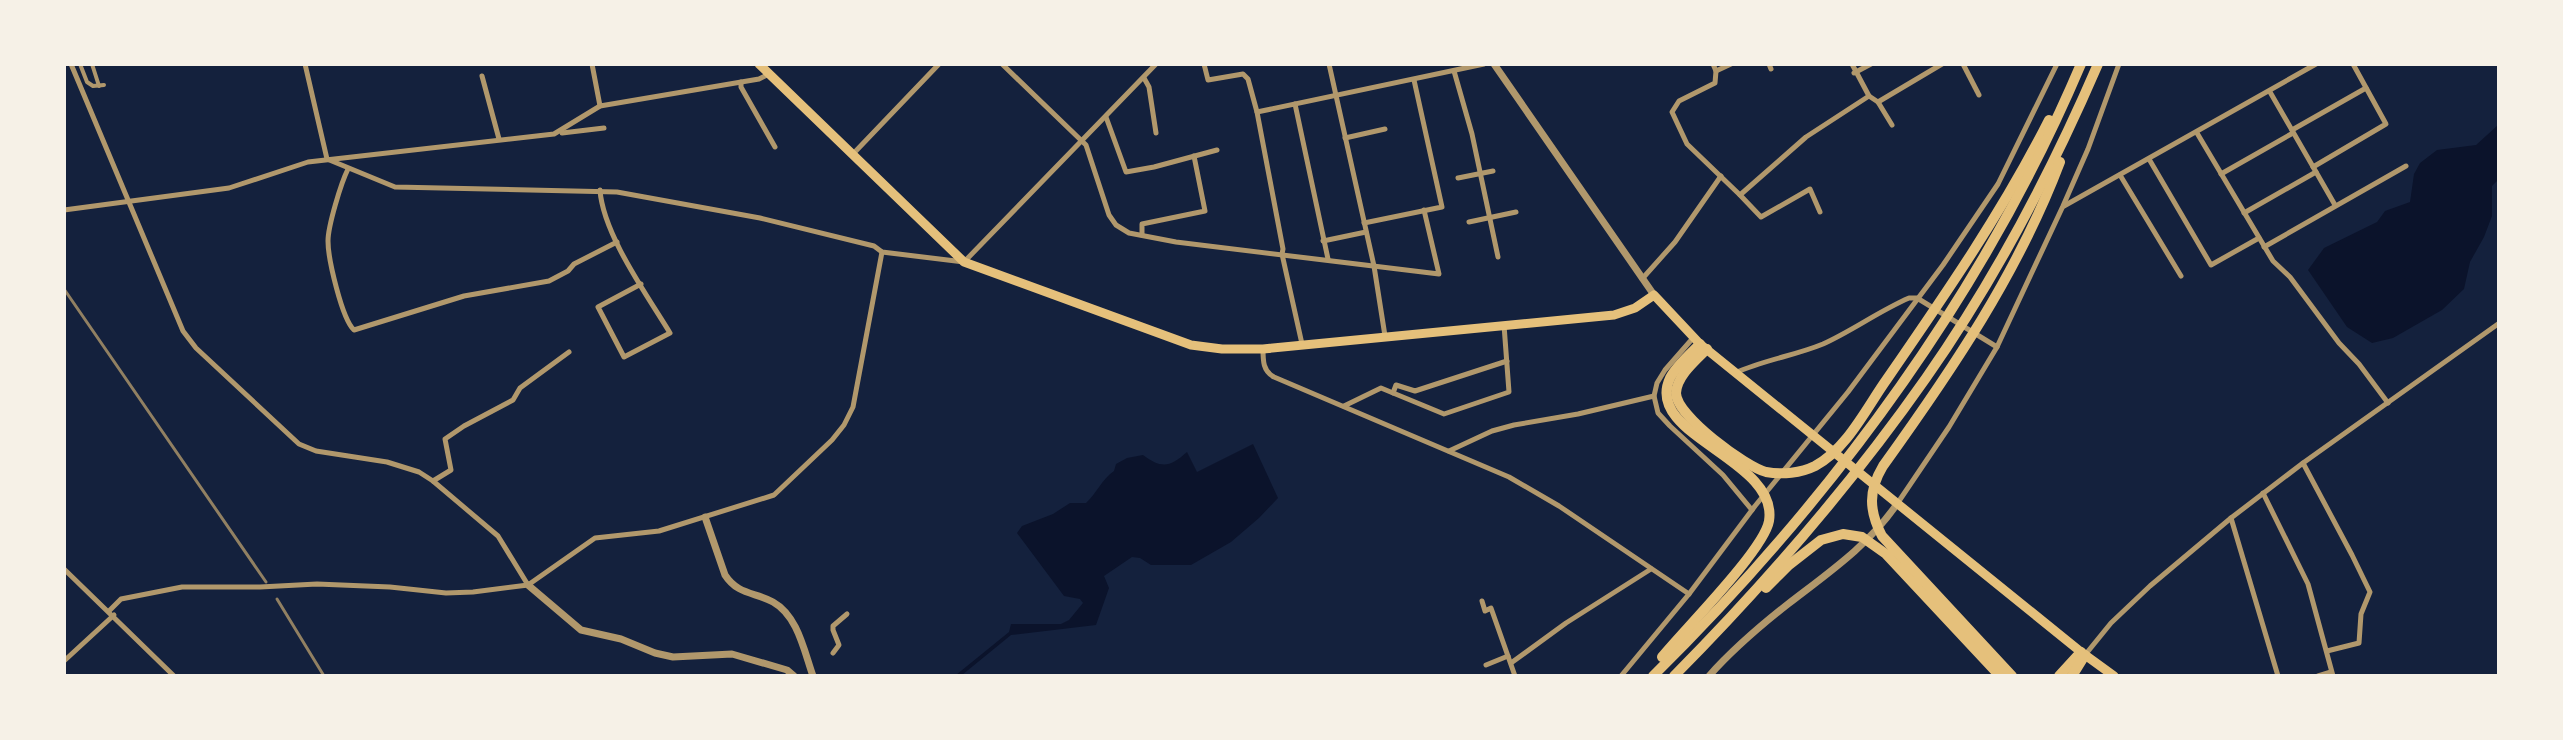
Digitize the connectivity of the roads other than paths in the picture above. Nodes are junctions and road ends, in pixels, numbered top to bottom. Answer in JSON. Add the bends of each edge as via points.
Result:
{"nodes":[{"id":1,"x":71,"y":64,"type":"edge"},
{"id":2,"x":80,"y":64,"type":"edge"},
{"id":3,"x":92,"y":64,"type":"edge"},
{"id":4,"x":305,"y":64,"type":"edge"},
{"id":5,"x":592,"y":64,"type":"edge"},
{"id":6,"x":759,"y":64,"type":"edge"},
{"id":7,"x":939,"y":64,"type":"edge"},
{"id":8,"x":1002,"y":64,"type":"edge"},
{"id":9,"x":1156,"y":64,"type":"edge"},
{"id":10,"x":1204,"y":64,"type":"edge"},
{"id":11,"x":1329,"y":64,"type":"edge"},
{"id":12,"x":1484,"y":64,"type":"edge"},
{"id":13,"x":1494,"y":64,"type":"edge"},
{"id":14,"x":1713,"y":64,"type":"edge"},
{"id":15,"x":1731,"y":64,"type":"edge"},
{"id":16,"x":1852,"y":64,"type":"edge"},
{"id":17,"x":1871,"y":64,"type":"edge"},
{"id":18,"x":1942,"y":64,"type":"edge"},
{"id":19,"x":1963,"y":64,"type":"edge"},
{"id":20,"x":2057,"y":64,"type":"edge"},
{"id":21,"x":2074,"y":64,"type":"edge"},
{"id":22,"x":2081,"y":64,"type":"edge"},
{"id":23,"x":2097,"y":64,"type":"edge"},
{"id":24,"x":2119,"y":64,"type":"edge"},
{"id":25,"x":2316,"y":64,"type":"edge"},
{"id":26,"x":2353,"y":64,"type":"edge"},
{"id":27,"x":1454,"y":71,"type":"junction"},
{"id":28,"x":1716,"y":71,"type":"junction"},
{"id":29,"x":1854,"y":73,"type":"junction"},
{"id":30,"x":769,"y":74,"type":"junction"},
{"id":31,"x":482,"y":76,"type":"dead end"},
{"id":32,"x":1144,"y":78,"type":"junction"},
{"id":33,"x":1414,"y":80,"type":"junction"},
{"id":34,"x":741,"y":82,"type":"junction"},
{"id":35,"x":2366,"y":88,"type":"junction"},
{"id":36,"x":2270,"y":92,"type":"junction"},
{"id":37,"x":2085,"y":94,"type":"junction"},
{"id":38,"x":1336,"y":95,"type":"junction"},
{"id":39,"x":1979,"y":95,"type":"dead end"},
{"id":40,"x":1869,"y":96,"type":"junction"},
{"id":41,"x":1878,"y":102,"type":"junction"},
{"id":42,"x":1295,"y":104,"type":"junction"},
{"id":43,"x":600,"y":106,"type":"junction"},
{"id":44,"x":1257,"y":112,"type":"junction"},
{"id":45,"x":1106,"y":117,"type":"junction"},
{"id":46,"x":1892,"y":125,"type":"dead end"},
{"id":47,"x":604,"y":128,"type":"dead end"},
{"id":48,"x":1385,"y":129,"type":"dead end"},
{"id":49,"x":2293,"y":131,"type":"junction"},
{"id":50,"x":1156,"y":133,"type":"dead end"},
{"id":51,"x":2197,"y":133,"type":"junction"},
{"id":52,"x":554,"y":134,"type":"junction"},
{"id":53,"x":1345,"y":138,"type":"junction"},
{"id":54,"x":499,"y":139,"type":"junction"},
{"id":55,"x":1082,"y":142,"type":"junction"},
{"id":56,"x":775,"y":147,"type":"dead end"},
{"id":57,"x":1563,"y":149,"type":"dead end"},
{"id":58,"x":1217,"y":150,"type":"dead end"},
{"id":59,"x":1556,"y":154,"type":"junction"},
{"id":60,"x":852,"y":155,"type":"junction"},
{"id":61,"x":1194,"y":156,"type":"junction"},
{"id":62,"x":327,"y":159,"type":"junction"},
{"id":63,"x":2149,"y":159,"type":"junction"},
{"id":64,"x":2406,"y":166,"type":"dead end"},
{"id":65,"x":348,"y":169,"type":"junction"},
{"id":66,"x":2315,"y":170,"type":"junction"},
{"id":67,"x":1492,"y":171,"type":"dead end"},
{"id":68,"x":1480,"y":173,"type":"junction"},
{"id":69,"x":2221,"y":174,"type":"junction"},
{"id":70,"x":2120,"y":175,"type":"junction"},
{"id":71,"x":1721,"y":176,"type":"junction"},
{"id":72,"x":1458,"y":178,"type":"dead end"},
{"id":73,"x":600,"y":190,"type":"junction"},
{"id":74,"x":1740,"y":195,"type":"junction"},
{"id":75,"x":127,"y":200,"type":"junction"},
{"id":76,"x":2336,"y":205,"type":"junction"},
{"id":77,"x":2063,"y":206,"type":"junction"},
{"id":78,"x":64,"y":210,"type":"edge"},
{"id":79,"x":1424,"y":210,"type":"junction"},
{"id":80,"x":1516,"y":212,"type":"dead end"},
{"id":81,"x":1820,"y":212,"type":"dead end"},
{"id":82,"x":2244,"y":213,"type":"junction"},
{"id":83,"x":1490,"y":218,"type":"junction"},
{"id":84,"x":1469,"y":222,"type":"dead end"},
{"id":85,"x":1364,"y":223,"type":"junction"},
{"id":86,"x":1366,"y":232,"type":"junction"},
{"id":87,"x":1142,"y":235,"type":"junction"},
{"id":88,"x":2259,"y":238,"type":"junction"},
{"id":89,"x":1323,"y":241,"type":"junction"},
{"id":90,"x":617,"y":242,"type":"junction"},
{"id":91,"x":2264,"y":247,"type":"junction"},
{"id":92,"x":882,"y":252,"type":"junction"},
{"id":93,"x":1282,"y":254,"type":"junction"},
{"id":94,"x":1498,"y":257,"type":"dead end"},
{"id":95,"x":1328,"y":259,"type":"junction"},
{"id":96,"x":964,"y":262,"type":"junction"},
{"id":97,"x":1374,"y":266,"type":"junction"},
{"id":98,"x":2181,"y":276,"type":"dead end"},
{"id":99,"x":1642,"y":279,"type":"junction"},
{"id":100,"x":640,"y":284,"type":"junction"},
{"id":101,"x":1654,"y":295,"type":"junction"},
{"id":102,"x":1917,"y":298,"type":"junction"},
{"id":103,"x":2499,"y":324,"type":"edge"},
{"id":104,"x":1504,"y":325,"type":"junction"},
{"id":105,"x":1385,"y":336,"type":"junction"},
{"id":106,"x":1302,"y":344,"type":"junction"},
{"id":107,"x":1700,"y":344,"type":"junction"},
{"id":108,"x":1996,"y":347,"type":"junction"},
{"id":109,"x":1263,"y":349,"type":"junction"},
{"id":110,"x":569,"y":352,"type":"dead end"},
{"id":111,"x":1507,"y":361,"type":"junction"},
{"id":112,"x":1735,"y":373,"type":"junction"},
{"id":113,"x":1393,"y":393,"type":"junction"},
{"id":114,"x":1654,"y":396,"type":"junction"},
{"id":115,"x":2388,"y":403,"type":"junction"},
{"id":116,"x":1344,"y":406,"type":"junction"},
{"id":117,"x":1813,"y":436,"type":"junction"},
{"id":118,"x":1449,"y":451,"type":"junction"},
{"id":119,"x":2303,"y":464,"type":"junction"},
{"id":120,"x":433,"y":481,"type":"junction"},
{"id":121,"x":2263,"y":493,"type":"junction"},
{"id":122,"x":1897,"y":504,"type":"junction"},
{"id":123,"x":1754,"y":508,"type":"junction"},
{"id":124,"x":705,"y":518,"type":"junction"},
{"id":125,"x":2231,"y":518,"type":"junction"},
{"id":126,"x":64,"y":569,"type":"edge"},
{"id":127,"x":1651,"y":569,"type":"junction"},
{"id":128,"x":528,"y":585,"type":"junction"},
{"id":129,"x":1689,"y":594,"type":"junction"},
{"id":130,"x":1482,"y":601,"type":"dead end"},
{"id":131,"x":109,"y":611,"type":"junction"},
{"id":132,"x":847,"y":614,"type":"dead end"},
{"id":133,"x":114,"y":615,"type":"junction"},
{"id":134,"x":2327,"y":651,"type":"junction"},
{"id":135,"x":833,"y":653,"type":"dead end"},
{"id":136,"x":2083,"y":653,"type":"junction"},
{"id":137,"x":1508,"y":656,"type":"junction"},
{"id":138,"x":64,"y":661,"type":"edge"},
{"id":139,"x":1510,"y":663,"type":"junction"},
{"id":140,"x":1486,"y":665,"type":"dead end"},
{"id":141,"x":2332,"y":674,"type":"edge"},
{"id":142,"x":174,"y":675,"type":"edge"},
{"id":143,"x":794,"y":675,"type":"edge"},
{"id":144,"x":813,"y":675,"type":"edge"},
{"id":145,"x":1515,"y":675,"type":"edge"},
{"id":146,"x":1621,"y":675,"type":"edge"},
{"id":147,"x":1646,"y":675,"type":"edge"},
{"id":148,"x":1653,"y":675,"type":"edge"},
{"id":149,"x":1674,"y":675,"type":"edge"},
{"id":150,"x":1681,"y":675,"type":"edge"},
{"id":151,"x":1709,"y":675,"type":"edge"},
{"id":152,"x":2000,"y":675,"type":"edge"},
{"id":153,"x":2012,"y":675,"type":"edge"},
{"id":154,"x":2059,"y":675,"type":"edge"},
{"id":155,"x":2072,"y":675,"type":"edge"},
{"id":156,"x":2114,"y":675,"type":"edge"},
{"id":157,"x":2278,"y":675,"type":"edge"},
{"id":158,"x":2318,"y":675,"type":"edge"}],
"edges":[{"from":1,"to":75,"type":"street"},
{"from":2,"to":3,"type":"street","via":[[87,82],[101,86]]},
{"from":4,"to":62,"type":"street"},
{"from":5,"to":43,"type":"street"},
{"from":6,"to":30,"type":"main road"},
{"from":7,"to":60,"type":"street"},
{"from":8,"to":55,"type":"street"},
{"from":9,"to":32,"type":"street"},
{"from":10,"to":44,"type":"street","via":[[1208,80],[1243,74]]},
{"from":11,"to":38,"type":"street"},
{"from":12,"to":27,"type":"street"},
{"from":13,"to":59,"type":"street"},
{"from":14,"to":28,"type":"street"},
{"from":15,"to":28,"type":"street"},
{"from":16,"to":29,"type":"street"},
{"from":17,"to":29,"type":"street"},
{"from":18,"to":41,"type":"street"},
{"from":19,"to":39,"type":"street"},
{"from":20,"to":102,"type":"street","via":[[1998,184]]},
{"from":21,"to":107,"type":"highway","via":[[2025,167],[1990,226],[1830,456],[1800,471],[1764,472],[1689,419],[1677,398],[1678,384]]},
{"from":22,"to":148,"type":"highway","via":[[2014,205],[1914,369],[1796,522]]},
{"from":23,"to":37,"type":"highway"},
{"from":24,"to":77,"type":"street"},
{"from":25,"to":36,"type":"street"},
{"from":26,"to":35,"type":"street"},
{"from":27,"to":33,"type":"street"},
{"from":27,"to":68,"type":"street"},
{"from":28,"to":71,"type":"street","via":[[1715,82],[1679,101],[1672,112],[1687,144]]},
{"from":29,"to":40,"type":"street"},
{"from":30,"to":34,"type":"street"},
{"from":30,"to":60,"type":"main road"},
{"from":31,"to":54,"type":"street"},
{"from":32,"to":45,"type":"street"},
{"from":32,"to":50,"type":"street"},
{"from":33,"to":38,"type":"street"},
{"from":33,"to":79,"type":"street","via":[[1442,207]]},
{"from":34,"to":43,"type":"street"},
{"from":34,"to":56,"type":"street"},
{"from":35,"to":49,"type":"street"},
{"from":35,"to":66,"type":"street","via":[[2386,124]]},
{"from":36,"to":49,"type":"street"},
{"from":36,"to":51,"type":"street"},
{"from":37,"to":149,"type":"highway","via":[[2026,213],[1927,376],[1806,534]]},
{"from":37,"to":153,"type":"highway","via":[[2058,166],[2009,273],[1955,365],[1879,472],[1870,503],[1882,536]]},
{"from":38,"to":42,"type":"street"},
{"from":38,"to":53,"type":"street"},
{"from":40,"to":41,"type":"street"},
{"from":40,"to":74,"type":"street","via":[[1806,137]]},
{"from":41,"to":46,"type":"street"},
{"from":42,"to":44,"type":"street"},
{"from":42,"to":89,"type":"street"},
{"from":43,"to":52,"type":"street"},
{"from":44,"to":93,"type":"street"},
{"from":45,"to":55,"type":"street"},
{"from":45,"to":61,"type":"street","via":[[1126,172]]},
{"from":47,"to":52,"type":"street"},
{"from":48,"to":53,"type":"street"},
{"from":49,"to":66,"type":"street"},
{"from":49,"to":69,"type":"street"},
{"from":51,"to":63,"type":"street"},
{"from":51,"to":69,"type":"street"},
{"from":52,"to":54,"type":"street"},
{"from":53,"to":85,"type":"street"},
{"from":54,"to":62,"type":"street"},
{"from":55,"to":87,"type":"street","via":[[1109,215],[1116,225]]},
{"from":55,"to":96,"type":"street"},
{"from":57,"to":59,"type":"street"},
{"from":58,"to":61,"type":"street"},
{"from":59,"to":99,"type":"street"},
{"from":60,"to":96,"type":"main road"},
{"from":61,"to":87,"type":"street","via":[[1205,210],[1142,225]]},
{"from":62,"to":65,"type":"street"},
{"from":62,"to":75,"type":"street","via":[[229,188]]},
{"from":63,"to":70,"type":"street"},
{"from":63,"to":88,"type":"street","via":[[2211,265]]},
{"from":64,"to":76,"type":"street"},
{"from":65,"to":73,"type":"street","via":[[395,187]]},
{"from":65,"to":90,"type":"street","via":[[340,183],[328,240],[339,303],[354,330],[464,296],[549,281]]},
{"from":66,"to":76,"type":"street"},
{"from":66,"to":82,"type":"street"},
{"from":67,"to":68,"type":"street"},
{"from":68,"to":72,"type":"street"},
{"from":68,"to":83,"type":"street"},
{"from":69,"to":82,"type":"street"},
{"from":70,"to":77,"type":"street"},
{"from":70,"to":98,"type":"street"},
{"from":71,"to":74,"type":"street"},
{"from":71,"to":99,"type":"street","via":[[1675,242]]},
{"from":73,"to":90,"type":"street","via":[[601,204]]},
{"from":73,"to":92,"type":"street","via":[[760,218],[874,246]]},
{"from":74,"to":81,"type":"street","via":[[1761,217],[1810,189]]},
{"from":75,"to":78,"type":"street"},
{"from":75,"to":120,"type":"street","via":[[183,331],[230,381],[299,444],[316,451],[387,462]]},
{"from":76,"to":91,"type":"street"},
{"from":77,"to":108,"type":"street"},
{"from":79,"to":85,"type":"street"},
{"from":79,"to":97,"type":"street","via":[[1439,274]]},
{"from":80,"to":83,"type":"street"},
{"from":82,"to":88,"type":"street"},
{"from":83,"to":84,"type":"street"},
{"from":83,"to":94,"type":"street"},
{"from":85,"to":86,"type":"street"},
{"from":86,"to":89,"type":"street"},
{"from":86,"to":97,"type":"street"},
{"from":87,"to":93,"type":"street"},
{"from":88,"to":91,"type":"street"},
{"from":89,"to":95,"type":"street"},
{"from":90,"to":100,"type":"street"},
{"from":91,"to":115,"type":"street"},
{"from":92,"to":96,"type":"street"},
{"from":92,"to":124,"type":"street","via":[[853,407],[844,425],[774,495]]},
{"from":93,"to":95,"type":"street"},
{"from":93,"to":106,"type":"street"},
{"from":95,"to":97,"type":"street"},
{"from":96,"to":109,"type":"main road","via":[[1191,345]]},
{"from":97,"to":105,"type":"street"},
{"from":99,"to":101,"type":"street"},
{"from":100,"to":100,"type":"street","via":[[670,333],[624,357],[598,307]]},
{"from":101,"to":104,"type":"main road","via":[[1635,308],[1614,315]]},
{"from":101,"to":107,"type":"main road"},
{"from":102,"to":108,"type":"street"},
{"from":102,"to":112,"type":"street","via":[[1908,298],[1815,347],[1756,363]]},
{"from":102,"to":117,"type":"street"},
{"from":103,"to":115,"type":"street"},
{"from":104,"to":105,"type":"main road"},
{"from":104,"to":111,"type":"street"},
{"from":105,"to":106,"type":"main road"},
{"from":106,"to":109,"type":"main road"},
{"from":107,"to":112,"type":"main road"},
{"from":107,"to":114,"type":"street","via":[[1665,370]]},
{"from":107,"to":147,"type":"highway","via":[[1671,377],[1667,398],[1670,409],[1685,426],[1755,481],[1767,502],[1768,521],[1758,546]]},
{"from":108,"to":122,"type":"street"},
{"from":109,"to":116,"type":"street","via":[[1263,364],[1268,373]]},
{"from":110,"to":120,"type":"street","via":[[520,388],[513,400],[450,435],[445,443],[451,470]]},
{"from":111,"to":113,"type":"street","via":[[1414,391],[1396,385]]},
{"from":111,"to":113,"type":"street","via":[[1509,392],[1444,414]]},
{"from":112,"to":117,"type":"main road"},
{"from":113,"to":116,"type":"street","via":[[1381,388]]},
{"from":114,"to":118,"type":"street","via":[[1514,425]]},
{"from":114,"to":123,"type":"street","via":[[1664,421]]},
{"from":115,"to":119,"type":"street"},
{"from":116,"to":118,"type":"street"},
{"from":117,"to":122,"type":"main road"},
{"from":117,"to":123,"type":"street"},
{"from":118,"to":127,"type":"street","via":[[1534,491]]},
{"from":119,"to":121,"type":"street"},
{"from":119,"to":134,"type":"street","via":[[2370,592],[2361,614],[2359,643]]},
{"from":120,"to":128,"type":"street","via":[[498,536]]},
{"from":121,"to":125,"type":"street"},
{"from":121,"to":134,"type":"street","via":[[2308,584]]},
{"from":122,"to":136,"type":"main road"},
{"from":122,"to":151,"type":"street","via":[[1858,550],[1758,629]]},
{"from":123,"to":129,"type":"street"},
{"from":124,"to":128,"type":"street","via":[[658,531],[595,538]]},
{"from":124,"to":144,"type":"street","via":[[730,584],[774,602],[783,610],[799,634]]},
{"from":125,"to":136,"type":"street","via":[[2150,586]]},
{"from":125,"to":157,"type":"street"},
{"from":126,"to":131,"type":"street"},
{"from":127,"to":129,"type":"street"},
{"from":127,"to":139,"type":"street","via":[[1566,622]]},
{"from":128,"to":131,"type":"street","via":[[446,593],[317,584],[182,587],[121,599]]},
{"from":128,"to":143,"type":"street","via":[[574,624],[591,633],[673,657],[732,654]]},
{"from":129,"to":146,"type":"street"},
{"from":130,"to":137,"type":"street","via":[[1485,611],[1491,608]]},
{"from":131,"to":133,"type":"street"},
{"from":132,"to":135,"type":"street","via":[[833,626],[839,645]]},
{"from":133,"to":138,"type":"street"},
{"from":133,"to":142,"type":"street"},
{"from":134,"to":141,"type":"street"},
{"from":136,"to":154,"type":"highway"},
{"from":136,"to":155,"type":"highway"},
{"from":136,"to":156,"type":"main road"},
{"from":137,"to":139,"type":"street"},
{"from":137,"to":140,"type":"street"},
{"from":139,"to":145,"type":"street"},
{"from":141,"to":158,"type":"street"},
{"from":150,"to":152,"type":"highway","via":[[1811,546],[1843,534],[1862,537],[1886,554]]}]}
